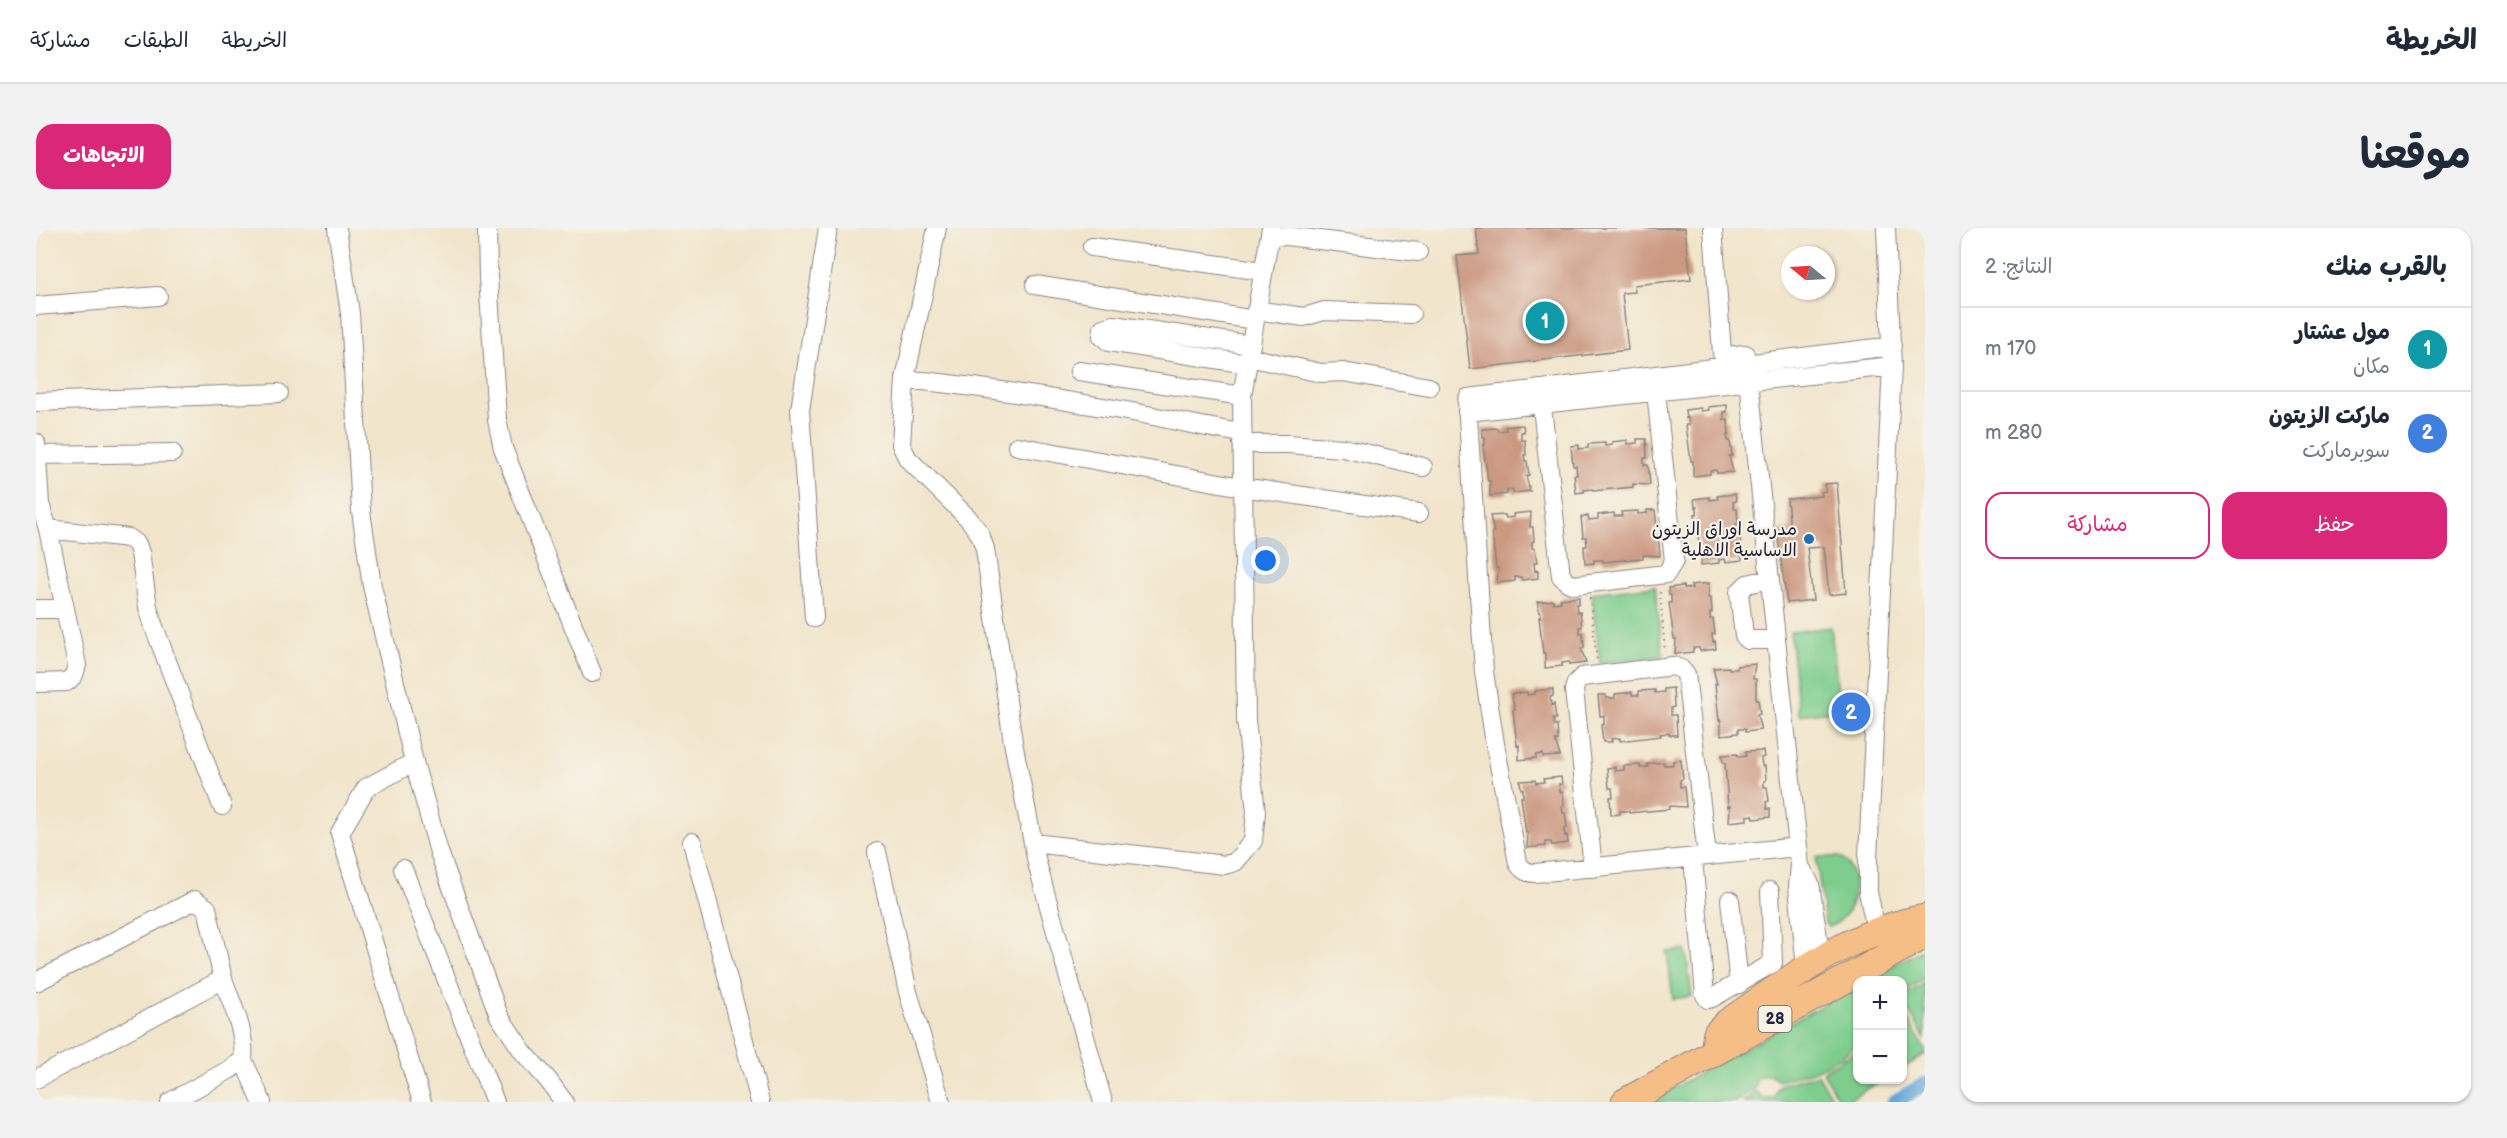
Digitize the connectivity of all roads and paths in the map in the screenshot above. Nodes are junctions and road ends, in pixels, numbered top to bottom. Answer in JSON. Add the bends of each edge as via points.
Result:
{"nodes":[{"id":1,"x":337,"y":228,"type":"edge"},
{"id":2,"x":487,"y":228,"type":"edge"},
{"id":3,"x":828,"y":228,"type":"edge"},
{"id":4,"x":936,"y":228,"type":"edge"},
{"id":5,"x":1713,"y":228,"type":"edge"},
{"id":6,"x":1886,"y":228,"type":"edge"},
{"id":7,"x":1270,"y":231,"type":"edge"},
{"id":8,"x":1092,"y":247,"type":"dead end"},
{"id":9,"x":1418,"y":252,"type":"dead end"},
{"id":10,"x":1263,"y":271,"type":"junction"},
{"id":11,"x":1035,"y":285,"type":"dead end"},
{"id":12,"x":158,"y":296,"type":"dead end"},
{"id":13,"x":36,"y":306,"type":"edge"},
{"id":14,"x":1411,"y":314,"type":"dead end"},
{"id":15,"x":1256,"y":315,"type":"junction"},
{"id":16,"x":1892,"y":346,"type":"junction"},
{"id":17,"x":1249,"y":356,"type":"junction"},
{"id":18,"x":1812,"y":356,"type":"junction"},
{"id":19,"x":1893,"y":366,"type":"junction"},
{"id":20,"x":1079,"y":371,"type":"dead end"},
{"id":21,"x":905,"y":379,"type":"junction"},
{"id":22,"x":1749,"y":382,"type":"junction"},
{"id":23,"x":1429,"y":387,"type":"dead end"},
{"id":24,"x":1656,"y":392,"type":"junction"},
{"id":25,"x":279,"y":393,"type":"dead end"},
{"id":26,"x":1242,"y":396,"type":"junction"},
{"id":27,"x":1541,"y":397,"type":"junction"},
{"id":28,"x":36,"y":402,"type":"edge"},
{"id":29,"x":1242,"y":439,"type":"junction"},
{"id":30,"x":1017,"y":446,"type":"dead end"},
{"id":31,"x":36,"y":449,"type":"edge"},
{"id":32,"x":172,"y":453,"type":"dead end"},
{"id":33,"x":1423,"y":467,"type":"dead end"},
{"id":34,"x":1242,"y":486,"type":"junction"},
{"id":35,"x":1419,"y":513,"type":"dead end"},
{"id":36,"x":48,"y":529,"type":"junction"},
{"id":37,"x":1658,"y":575,"type":"junction"},
{"id":38,"x":1770,"y":579,"type":"junction"},
{"id":39,"x":1588,"y":583,"type":"junction"},
{"id":40,"x":36,"y":609,"type":"edge"},
{"id":41,"x":65,"y":609,"type":"junction"},
{"id":42,"x":814,"y":618,"type":"dead end"},
{"id":43,"x":1776,"y":640,"type":"junction"},
{"id":44,"x":1666,"y":667,"type":"junction"},
{"id":45,"x":592,"y":673,"type":"dead end"},
{"id":46,"x":1598,"y":675,"type":"junction"},
{"id":47,"x":36,"y":683,"type":"edge"},
{"id":48,"x":414,"y":762,"type":"junction"},
{"id":49,"x":222,"y":806,"type":"dead end"},
{"id":50,"x":692,"y":842,"type":"dead end"},
{"id":51,"x":1033,"y":843,"type":"junction"},
{"id":52,"x":1798,"y":847,"type":"junction"},
{"id":53,"x":877,"y":852,"type":"dead end"},
{"id":54,"x":1700,"y":857,"type":"junction"},
{"id":55,"x":1593,"y":868,"type":"junction"},
{"id":56,"x":403,"y":869,"type":"dead end"},
{"id":57,"x":1770,"y":891,"type":"dead end"},
{"id":58,"x":1730,"y":900,"type":"dead end"},
{"id":59,"x":1925,"y":918,"type":"edge"},
{"id":60,"x":1876,"y":930,"type":"junction"},
{"id":61,"x":1925,"y":935,"type":"edge"},
{"id":62,"x":1814,"y":963,"type":"junction"},
{"id":63,"x":223,"y":979,"type":"junction"},
{"id":64,"x":36,"y":981,"type":"edge"},
{"id":65,"x":1739,"y":984,"type":"junction"},
{"id":66,"x":1714,"y":1052,"type":"junction"},
{"id":67,"x":243,"y":1060,"type":"junction"},
{"id":68,"x":36,"y":1079,"type":"edge"},
{"id":69,"x":170,"y":1102,"type":"edge"},
{"id":70,"x":262,"y":1102,"type":"edge"},
{"id":71,"x":422,"y":1102,"type":"edge"},
{"id":72,"x":495,"y":1102,"type":"edge"},
{"id":73,"x":564,"y":1102,"type":"edge"},
{"id":74,"x":760,"y":1102,"type":"edge"},
{"id":75,"x":941,"y":1102,"type":"edge"},
{"id":76,"x":1103,"y":1102,"type":"edge"},
{"id":77,"x":1624,"y":1102,"type":"edge"}],
"edges":[{"from":1,"to":48,"type":"street","via":[[350,313],[362,522],[372,586]]},
{"from":2,"to":45,"type":"street","via":[[497,420],[503,448]]},
{"from":3,"to":42,"type":"street","via":[[800,411]]},
{"from":4,"to":21,"type":"street"},
{"from":5,"to":18,"type":"street","via":[[1724,356],[1790,351]]},
{"from":6,"to":16,"type":"street"},
{"from":7,"to":9,"type":"street"},
{"from":7,"to":10,"type":"street"},
{"from":8,"to":10,"type":"street"},
{"from":10,"to":15,"type":"street"},
{"from":11,"to":15,"type":"street"},
{"from":12,"to":13,"type":"street"},
{"from":14,"to":15,"type":"street","via":[[1324,311],[1304,317]]},
{"from":15,"to":17,"type":"street"},
{"from":16,"to":18,"type":"street"},
{"from":16,"to":19,"type":"street"},
{"from":17,"to":17,"type":"street","via":[[1109,342],[1101,336],[1103,328],[1113,325]]},
{"from":17,"to":23,"type":"street","via":[[1321,373],[1343,372]]},
{"from":17,"to":26,"type":"street"},
{"from":18,"to":27,"type":"street"},
{"from":19,"to":22,"type":"street"},
{"from":19,"to":60,"type":"street","via":[[1868,857],[1868,892]]},
{"from":20,"to":26,"type":"street"},
{"from":21,"to":29,"type":"street","via":[[999,389],[1169,419]]},
{"from":21,"to":51,"type":"street","via":[[901,445],[908,459],[968,518],[985,549],[1013,742]]},
{"from":22,"to":24,"type":"street"},
{"from":22,"to":38,"type":"street"},
{"from":24,"to":27,"type":"street"},
{"from":24,"to":37,"type":"street","via":[[1674,561],[1666,574]]},
{"from":25,"to":28,"type":"street"},
{"from":26,"to":29,"type":"street"},
{"from":27,"to":39,"type":"street","via":[[1561,576],[1575,585]]},
{"from":27,"to":55,"type":"street","via":[[1468,398],[1484,672],[1518,863],[1530,873]]},
{"from":29,"to":33,"type":"street","via":[[1343,448]]},
{"from":29,"to":34,"type":"street"},
{"from":30,"to":34,"type":"street"},
{"from":31,"to":32,"type":"street"},
{"from":31,"to":36,"type":"street","via":[[40,504]]},
{"from":34,"to":35,"type":"street"},
{"from":34,"to":51,"type":"street","via":[[1246,720],[1256,812],[1253,841],[1235,862],[1225,865]]},
{"from":36,"to":41,"type":"street"},
{"from":36,"to":49,"type":"street","via":[[129,538],[136,544],[154,627]]},
{"from":37,"to":39,"type":"street"},
{"from":37,"to":44,"type":"path"},
{"from":38,"to":43,"type":"street"},
{"from":38,"to":43,"type":"street","via":[[1747,584],[1739,592],[1744,636],[1748,640]]},
{"from":39,"to":46,"type":"path"},
{"from":40,"to":41,"type":"street"},
{"from":41,"to":47,"type":"street","via":[[77,665],[74,675],[67,682]]},
{"from":43,"to":52,"type":"street"},
{"from":44,"to":46,"type":"street"},
{"from":44,"to":54,"type":"street","via":[[1681,669],[1686,674]]},
{"from":46,"to":55,"type":"street","via":[[1582,677],[1574,690]]},
{"from":48,"to":71,"type":"street","via":[[366,789],[340,833]]},
{"from":48,"to":73,"type":"street","via":[[439,852],[499,1016]]},
{"from":50,"to":74,"type":"street"},
{"from":51,"to":76,"type":"street"},
{"from":52,"to":54,"type":"street"},
{"from":52,"to":62,"type":"street","via":[[1800,866],[1810,884]]},
{"from":53,"to":75,"type":"street","via":[[908,992]]},
{"from":54,"to":55,"type":"street"},
{"from":54,"to":65,"type":"street","via":[[1706,997],[1712,998]]},
{"from":56,"to":72,"type":"street"},
{"from":57,"to":65,"type":"street","via":[[1773,963]]},
{"from":58,"to":65,"type":"street"},
{"from":59,"to":60,"type":"highway"},
{"from":60,"to":62,"type":"highway"},
{"from":61,"to":66,"type":"highway","number":"28"},
{"from":62,"to":66,"type":"highway","via":[[1728,1022],[1717,1033]]},
{"from":63,"to":64,"type":"street","via":[[207,908],[195,900]]},
{"from":63,"to":67,"type":"street","via":[[241,1031]]},
{"from":63,"to":68,"type":"street"},
{"from":66,"to":77,"type":"highway","number":"28"},
{"from":67,"to":69,"type":"street"},
{"from":67,"to":70,"type":"street"}]}
